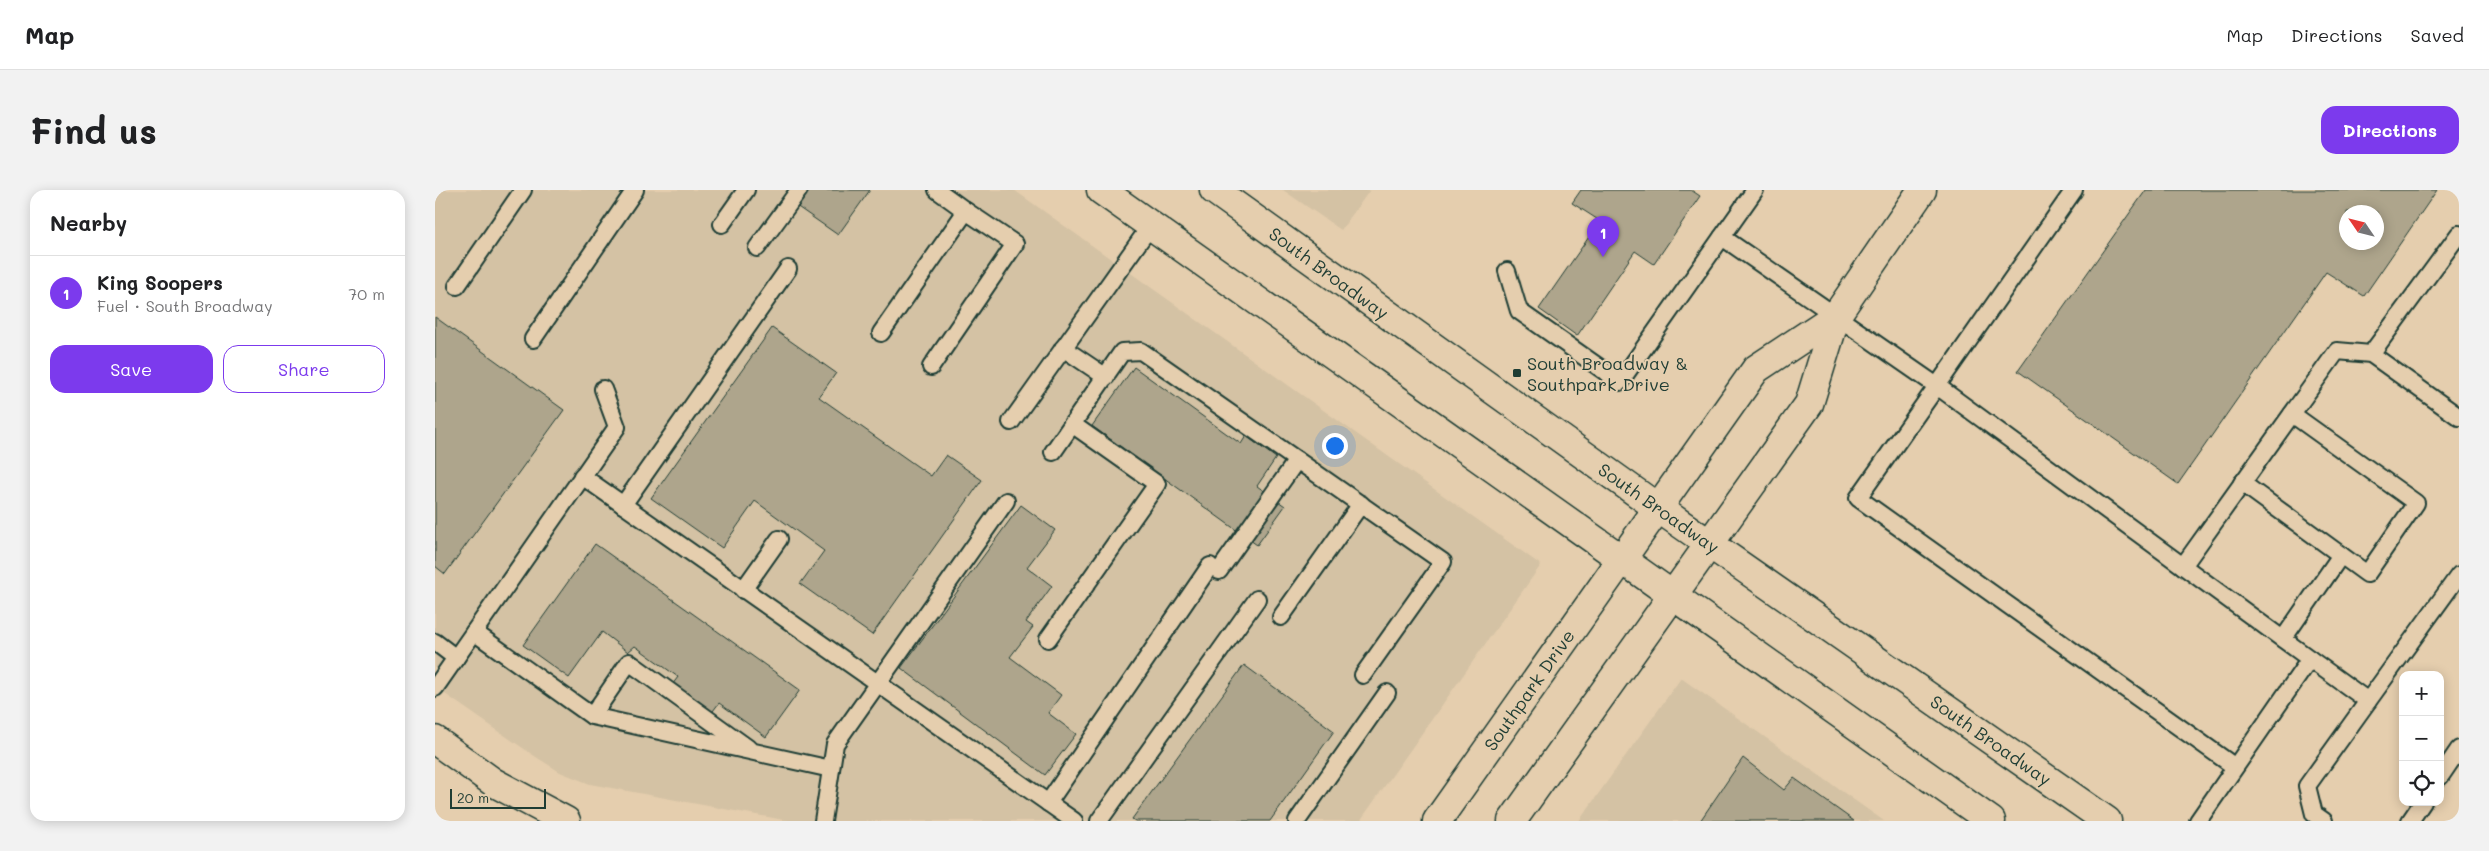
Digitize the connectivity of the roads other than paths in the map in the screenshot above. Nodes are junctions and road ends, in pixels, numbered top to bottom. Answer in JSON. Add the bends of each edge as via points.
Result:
{"nodes":[{"id":1,"x":523,"y":190,"type":"edge"},
{"id":2,"x":635,"y":190,"type":"edge"},
{"id":3,"x":746,"y":190,"type":"edge"},
{"id":4,"x":799,"y":190,"type":"edge"},
{"id":5,"x":937,"y":190,"type":"edge"},
{"id":6,"x":1101,"y":190,"type":"edge"},
{"id":7,"x":1214,"y":190,"type":"edge"},
{"id":8,"x":1755,"y":190,"type":"edge"},
{"id":9,"x":1922,"y":190,"type":"edge"},
{"id":10,"x":2075,"y":190,"type":"edge"},
{"id":11,"x":966,"y":211,"type":"junction"},
{"id":12,"x":722,"y":224,"type":"dead end"},
{"id":13,"x":1151,"y":225,"type":"junction"},
{"id":14,"x":2459,"y":234,"type":"edge"},
{"id":15,"x":1722,"y":237,"type":"junction"},
{"id":16,"x":757,"y":248,"type":"dead end"},
{"id":17,"x":788,"y":269,"type":"dead end"},
{"id":18,"x":1507,"y":271,"type":"dead end"},
{"id":19,"x":457,"y":286,"type":"dead end"},
{"id":20,"x":1836,"y":316,"type":"junction"},
{"id":21,"x":881,"y":333,"type":"dead end"},
{"id":22,"x":533,"y":339,"type":"dead end"},
{"id":23,"x":1063,"y":348,"type":"junction"},
{"id":24,"x":2371,"y":354,"type":"junction"},
{"id":25,"x":931,"y":367,"type":"dead end"},
{"id":26,"x":1105,"y":377,"type":"junction"},
{"id":27,"x":1937,"y":386,"type":"junction"},
{"id":28,"x":603,"y":389,"type":"dead end"},
{"id":29,"x":2292,"y":414,"type":"junction"},
{"id":30,"x":2459,"y":417,"type":"edge"},
{"id":31,"x":1011,"y":422,"type":"dead end"},
{"id":32,"x":1072,"y":424,"type":"junction"},
{"id":33,"x":1053,"y":452,"type":"dead end"},
{"id":34,"x":1297,"y":460,"type":"junction"},
{"id":35,"x":582,"y":476,"type":"junction"},
{"id":36,"x":2243,"y":483,"type":"junction"},
{"id":37,"x":1005,"y":501,"type":"dead end"},
{"id":38,"x":1361,"y":504,"type":"junction"},
{"id":39,"x":623,"y":505,"type":"junction"},
{"id":40,"x":1658,"y":508,"type":"junction"},
{"id":41,"x":779,"y":539,"type":"dead end"},
{"id":42,"x":1709,"y":544,"type":"junction"},
{"id":43,"x":2341,"y":555,"type":"junction"},
{"id":44,"x":1622,"y":559,"type":"junction"},
{"id":45,"x":2183,"y":566,"type":"junction"},
{"id":46,"x":2459,"y":576,"type":"edge"},
{"id":47,"x":743,"y":590,"type":"junction"},
{"id":48,"x":1673,"y":595,"type":"junction"},
{"id":49,"x":1257,"y":599,"type":"dead end"},
{"id":50,"x":1281,"y":617,"type":"dead end"},
{"id":51,"x":474,"y":632,"type":"junction"},
{"id":52,"x":1048,"y":639,"type":"dead end"},
{"id":53,"x":2283,"y":639,"type":"junction"},
{"id":54,"x":435,"y":642,"type":"edge"},
{"id":55,"x":456,"y":658,"type":"junction"},
{"id":56,"x":2310,"y":659,"type":"junction"},
{"id":57,"x":1363,"y":676,"type":"dead end"},
{"id":58,"x":877,"y":684,"type":"junction"},
{"id":59,"x":435,"y":688,"type":"edge"},
{"id":60,"x":1387,"y":693,"type":"dead end"},
{"id":61,"x":2368,"y":702,"type":"junction"},
{"id":62,"x":592,"y":716,"type":"junction"},
{"id":63,"x":435,"y":740,"type":"edge"},
{"id":64,"x":2459,"y":749,"type":"edge"},
{"id":65,"x":753,"y":752,"type":"junction"},
{"id":66,"x":2235,"y":767,"type":"junction"},
{"id":67,"x":831,"y":770,"type":"junction"},
{"id":68,"x":2444,"y":771,"type":"edge"},
{"id":69,"x":1047,"y":803,"type":"junction"},
{"id":70,"x":2420,"y":806,"type":"edge"},
{"id":71,"x":566,"y":821,"type":"edge"},
{"id":72,"x":823,"y":821,"type":"edge"},
{"id":73,"x":1073,"y":821,"type":"edge"},
{"id":74,"x":1099,"y":821,"type":"edge"},
{"id":75,"x":1297,"y":821,"type":"edge"},
{"id":76,"x":1437,"y":821,"type":"edge"},
{"id":77,"x":1512,"y":821,"type":"edge"},
{"id":78,"x":1991,"y":821,"type":"edge"},
{"id":79,"x":2107,"y":821,"type":"edge"},
{"id":80,"x":2198,"y":821,"type":"edge"},
{"id":81,"x":2324,"y":821,"type":"edge"},
{"id":82,"x":2410,"y":821,"type":"edge"}],
"edges":[{"from":1,"to":19,"type":"lane"},
{"from":2,"to":22,"type":"lane"},
{"from":3,"to":12,"type":"lane"},
{"from":4,"to":16,"type":"lane"},
{"from":5,"to":11,"type":"lane"},
{"from":6,"to":13,"type":"main road"},
{"from":7,"to":40,"type":"main road","name":"South Broadway"},
{"from":8,"to":15,"type":"lane"},
{"from":9,"to":20,"type":"main road"},
{"from":10,"to":27,"type":"lane"},
{"from":11,"to":21,"type":"lane"},
{"from":11,"to":25,"type":"lane","via":[[1015,244]]},
{"from":13,"to":23,"type":"lane"},
{"from":13,"to":44,"type":"main road"},
{"from":14,"to":24,"type":"lane"},
{"from":15,"to":18,"type":"lane","via":[[1620,382],[1519,312]]},
{"from":15,"to":20,"type":"lane"},
{"from":17,"to":39,"type":"lane"},
{"from":20,"to":27,"type":"lane"},
{"from":20,"to":40,"type":"main road","name":"Southpark Drive","via":[[1756,369]]},
{"from":20,"to":42,"type":"main road","via":[[1809,404]]},
{"from":23,"to":26,"type":"lane"},
{"from":23,"to":31,"type":"lane"},
{"from":24,"to":29,"type":"lane","via":[[2337,351]]},
{"from":24,"to":30,"type":"lane"},
{"from":26,"to":32,"type":"lane"},
{"from":26,"to":34,"type":"lane","via":[[1122,352],[1141,351]]},
{"from":27,"to":45,"type":"lane"},
{"from":27,"to":66,"type":"lane","via":[[1858,498]]},
{"from":28,"to":35,"type":"lane","via":[[617,427]]},
{"from":29,"to":36,"type":"lane"},
{"from":29,"to":43,"type":"lane","via":[[2416,503],[2367,574]]},
{"from":32,"to":33,"type":"lane"},
{"from":32,"to":52,"type":"lane","via":[[1157,484]]},
{"from":34,"to":38,"type":"lane"},
{"from":34,"to":69,"type":"lane","via":[[1214,569]]},
{"from":35,"to":39,"type":"lane"},
{"from":35,"to":51,"type":"lane"},
{"from":36,"to":43,"type":"lane"},
{"from":36,"to":45,"type":"lane"},
{"from":37,"to":58,"type":"lane"},
{"from":38,"to":50,"type":"lane"},
{"from":38,"to":57,"type":"lane","via":[[1443,562]]},
{"from":39,"to":47,"type":"lane"},
{"from":40,"to":42,"type":"main road","name":"South Broadway"},
{"from":40,"to":44,"type":"main road","name":"Southpark Drive"},
{"from":41,"to":47,"type":"lane"},
{"from":42,"to":48,"type":"main road"},
{"from":42,"to":79,"type":"main road","name":"South Broadway"},
{"from":43,"to":53,"type":"lane"},
{"from":44,"to":48,"type":"main road"},
{"from":44,"to":76,"type":"main road","name":"Southpark Drive"},
{"from":45,"to":53,"type":"lane"},
{"from":46,"to":61,"type":"lane"},
{"from":47,"to":58,"type":"lane"},
{"from":48,"to":77,"type":"main road"},
{"from":48,"to":78,"type":"main road"},
{"from":49,"to":74,"type":"lane"},
{"from":51,"to":55,"type":"lane"},
{"from":51,"to":62,"type":"lane"},
{"from":53,"to":56,"type":"lane"},
{"from":54,"to":55,"type":"lane"},
{"from":55,"to":59,"type":"lane"},
{"from":56,"to":61,"type":"lane"},
{"from":56,"to":66,"type":"lane"},
{"from":58,"to":67,"type":"lane","via":[[835,744]]},
{"from":58,"to":69,"type":"lane"},
{"from":60,"to":75,"type":"lane"},
{"from":61,"to":81,"type":"lane","via":[[2307,786],[2314,814]]},
{"from":62,"to":65,"type":"lane"},
{"from":62,"to":65,"type":"lane","via":[[629,662]]},
{"from":63,"to":71,"type":"main road","via":[[493,782]]},
{"from":64,"to":68,"type":"lane"},
{"from":65,"to":67,"type":"lane"},
{"from":66,"to":80,"type":"lane"},
{"from":67,"to":72,"type":"lane"},
{"from":69,"to":73,"type":"lane"},
{"from":70,"to":82,"type":"lane"}]}
